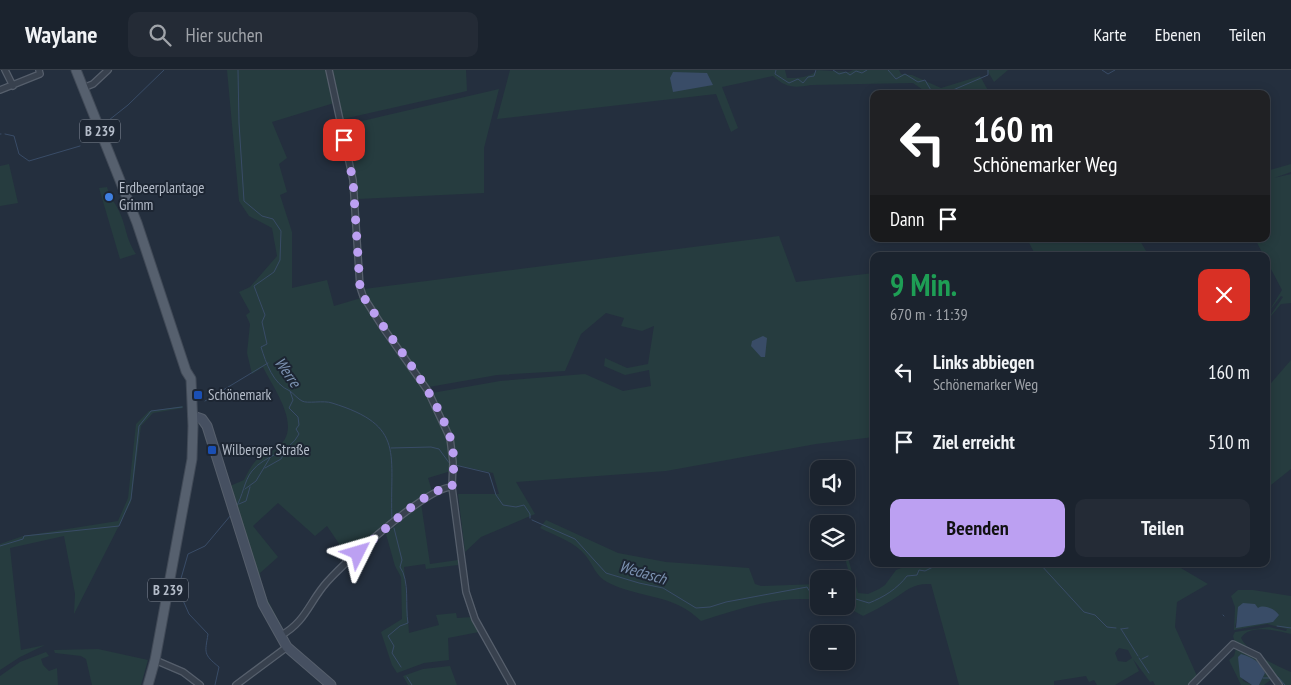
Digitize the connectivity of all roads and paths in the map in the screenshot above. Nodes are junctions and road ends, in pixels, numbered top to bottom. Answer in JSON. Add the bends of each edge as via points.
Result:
{"nodes":[{"id":1,"x":5,"y":70,"type":"edge"},
{"id":2,"x":38,"y":70,"type":"edge"},
{"id":3,"x":76,"y":70,"type":"edge"},
{"id":4,"x":108,"y":70,"type":"edge"},
{"id":5,"x":329,"y":70,"type":"edge"},
{"id":6,"x":13,"y":86,"type":"junction"},
{"id":7,"x":83,"y":88,"type":"junction"},
{"id":8,"x":0,"y":90,"type":"edge"},
{"id":9,"x":193,"y":416,"type":"junction"},
{"id":10,"x":452,"y":487,"type":"junction"},
{"id":11,"x":280,"y":636,"type":"junction"},
{"id":12,"x":287,"y":647,"type":"junction"},
{"id":13,"x":155,"y":660,"type":"junction"},
{"id":14,"x":148,"y":685,"type":"edge"},
{"id":15,"x":200,"y":685,"type":"edge"},
{"id":16,"x":236,"y":685,"type":"edge"},
{"id":17,"x":331,"y":685,"type":"edge"},
{"id":18,"x":512,"y":685,"type":"edge"},
{"id":19,"x":1192,"y":685,"type":"edge"},
{"id":20,"x":1279,"y":685,"type":"edge"}],
"edges":[{"from":1,"to":6,"type":"street"},
{"from":2,"to":6,"type":"street","via":[[40,74]]},
{"from":3,"to":7,"type":"main road","number":"B 239"},
{"from":4,"to":7,"type":"street"},
{"from":5,"to":10,"type":"street","via":[[353,180],[360,287],[384,329],[428,391],[445,426],[452,446]]},
{"from":6,"to":8,"type":"street"},
{"from":7,"to":9,"type":"main road","number":"B 239","via":[[129,202],[192,382]]},
{"from":9,"to":11,"type":"street","via":[[202,419],[207,426],[259,594]]},
{"from":9,"to":13,"type":"main road","number":"B 239","via":[[193,448],[186,495]]},
{"from":10,"to":11,"type":"street","via":[[416,502],[327,582],[300,623]]},
{"from":10,"to":18,"type":"street","via":[[469,605]]},
{"from":11,"to":12,"type":"street"},
{"from":12,"to":16,"type":"street"},
{"from":12,"to":17,"type":"street"},
{"from":13,"to":14,"type":"main road","number":"B 239"},
{"from":13,"to":15,"type":"street","via":[[183,672]]},
{"from":19,"to":20,"type":"street","via":[[1233,644],[1258,656]]}]}
